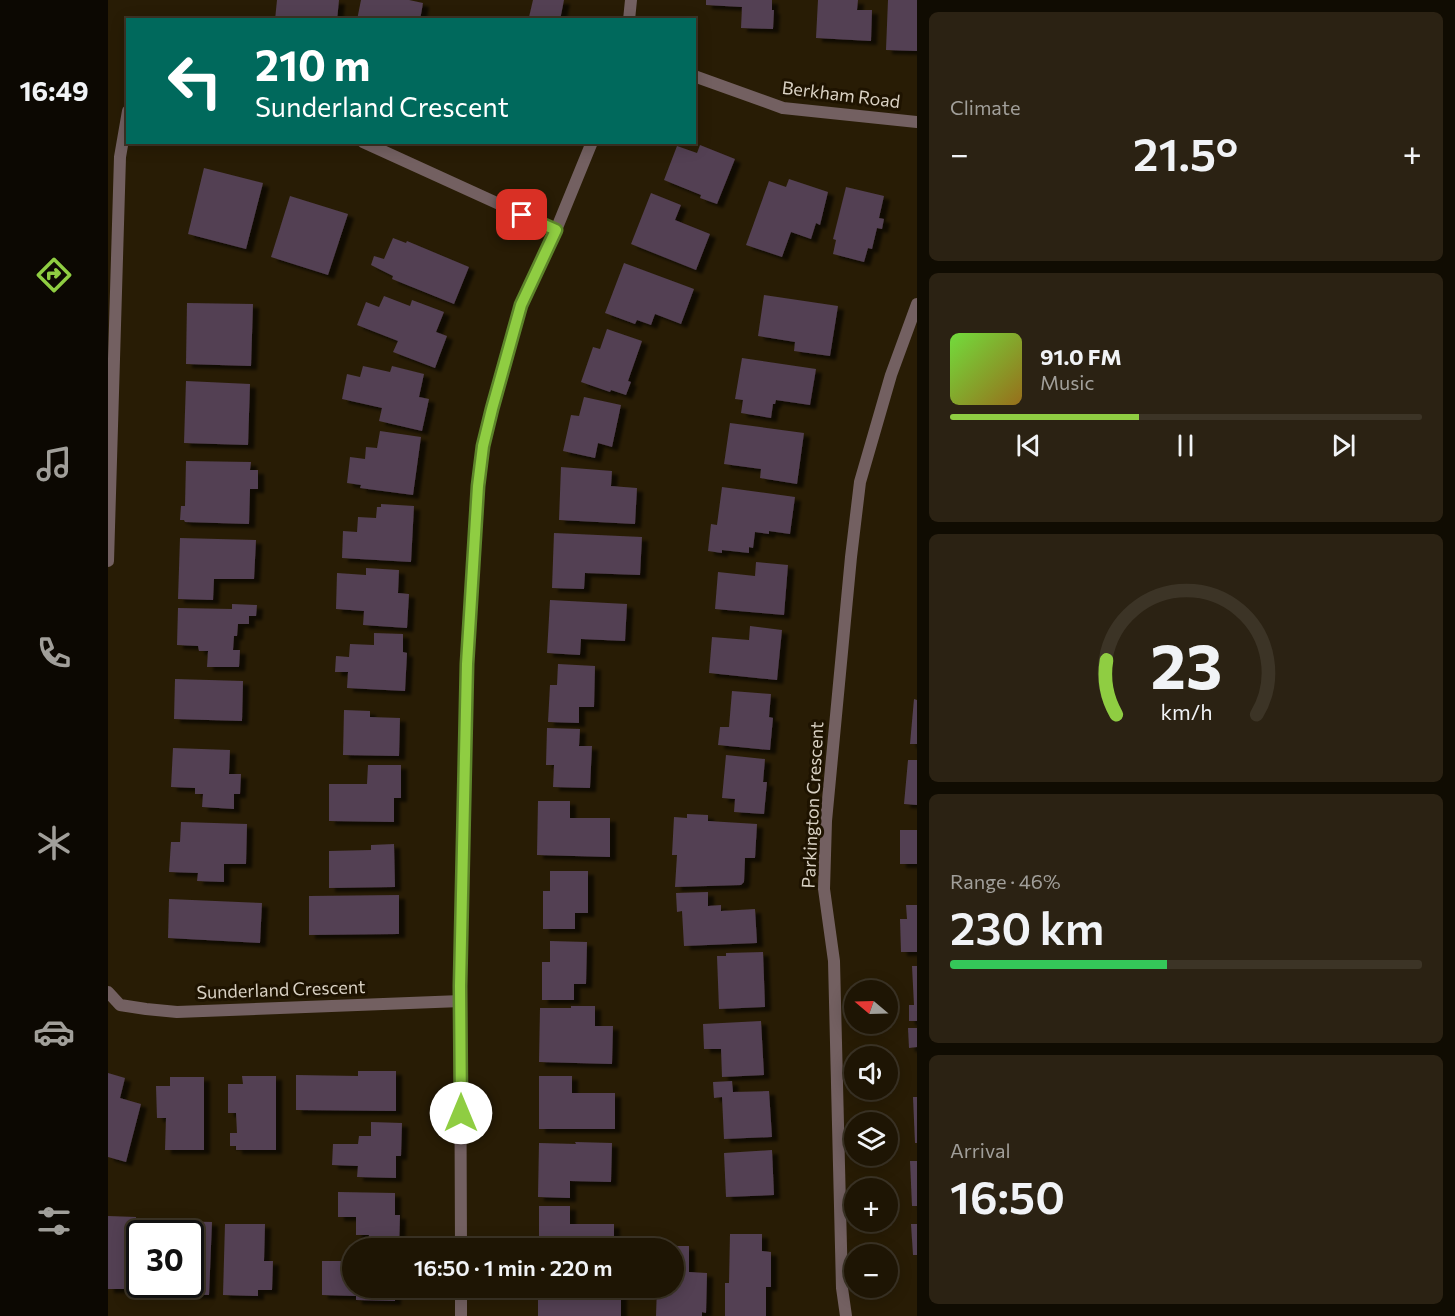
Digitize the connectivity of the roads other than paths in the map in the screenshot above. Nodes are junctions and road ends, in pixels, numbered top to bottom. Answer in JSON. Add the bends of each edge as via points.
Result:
{"nodes":[{"id":1,"x":631,"y":0,"type":"edge"},
{"id":2,"x":629,"y":18,"type":"edge"},
{"id":3,"x":696,"y":77,"type":"edge"},
{"id":4,"x":126,"y":122,"type":"edge"},
{"id":5,"x":916,"y":122,"type":"edge"},
{"id":6,"x":367,"y":144,"type":"edge"},
{"id":7,"x":591,"y":144,"type":"edge"},
{"id":8,"x":556,"y":230,"type":"junction"},
{"id":9,"x":916,"y":304,"type":"edge"},
{"id":10,"x":108,"y":561,"type":"edge"},
{"id":11,"x":108,"y":992,"type":"edge"},
{"id":12,"x":461,"y":1000,"type":"junction"},
{"id":13,"x":461,"y":1238,"type":"edge"},
{"id":14,"x":461,"y":1298,"type":"edge"},
{"id":15,"x":461,"y":1316,"type":"edge"},
{"id":16,"x":846,"y":1316,"type":"edge"}],
"edges":[{"from":1,"to":2,"type":"street"},
{"from":3,"to":5,"type":"street","name":"Berkham Road","via":[[783,108]]},
{"from":4,"to":10,"type":"street","via":[[120,157]]},
{"from":6,"to":8,"type":"street"},
{"from":7,"to":8,"type":"street"},
{"from":8,"to":12,"type":"street","via":[[521,305],[483,446],[478,486],[467,654]]},
{"from":9,"to":16,"type":"street","name":"Parkington Crescent","via":[[860,483],[826,822],[824,889],[834,961],[842,1288]]},
{"from":11,"to":12,"type":"street","name":"Sunderland Crescent","via":[[120,1005],[177,1012]]},
{"from":12,"to":13,"type":"street"},
{"from":14,"to":15,"type":"street"}]}
